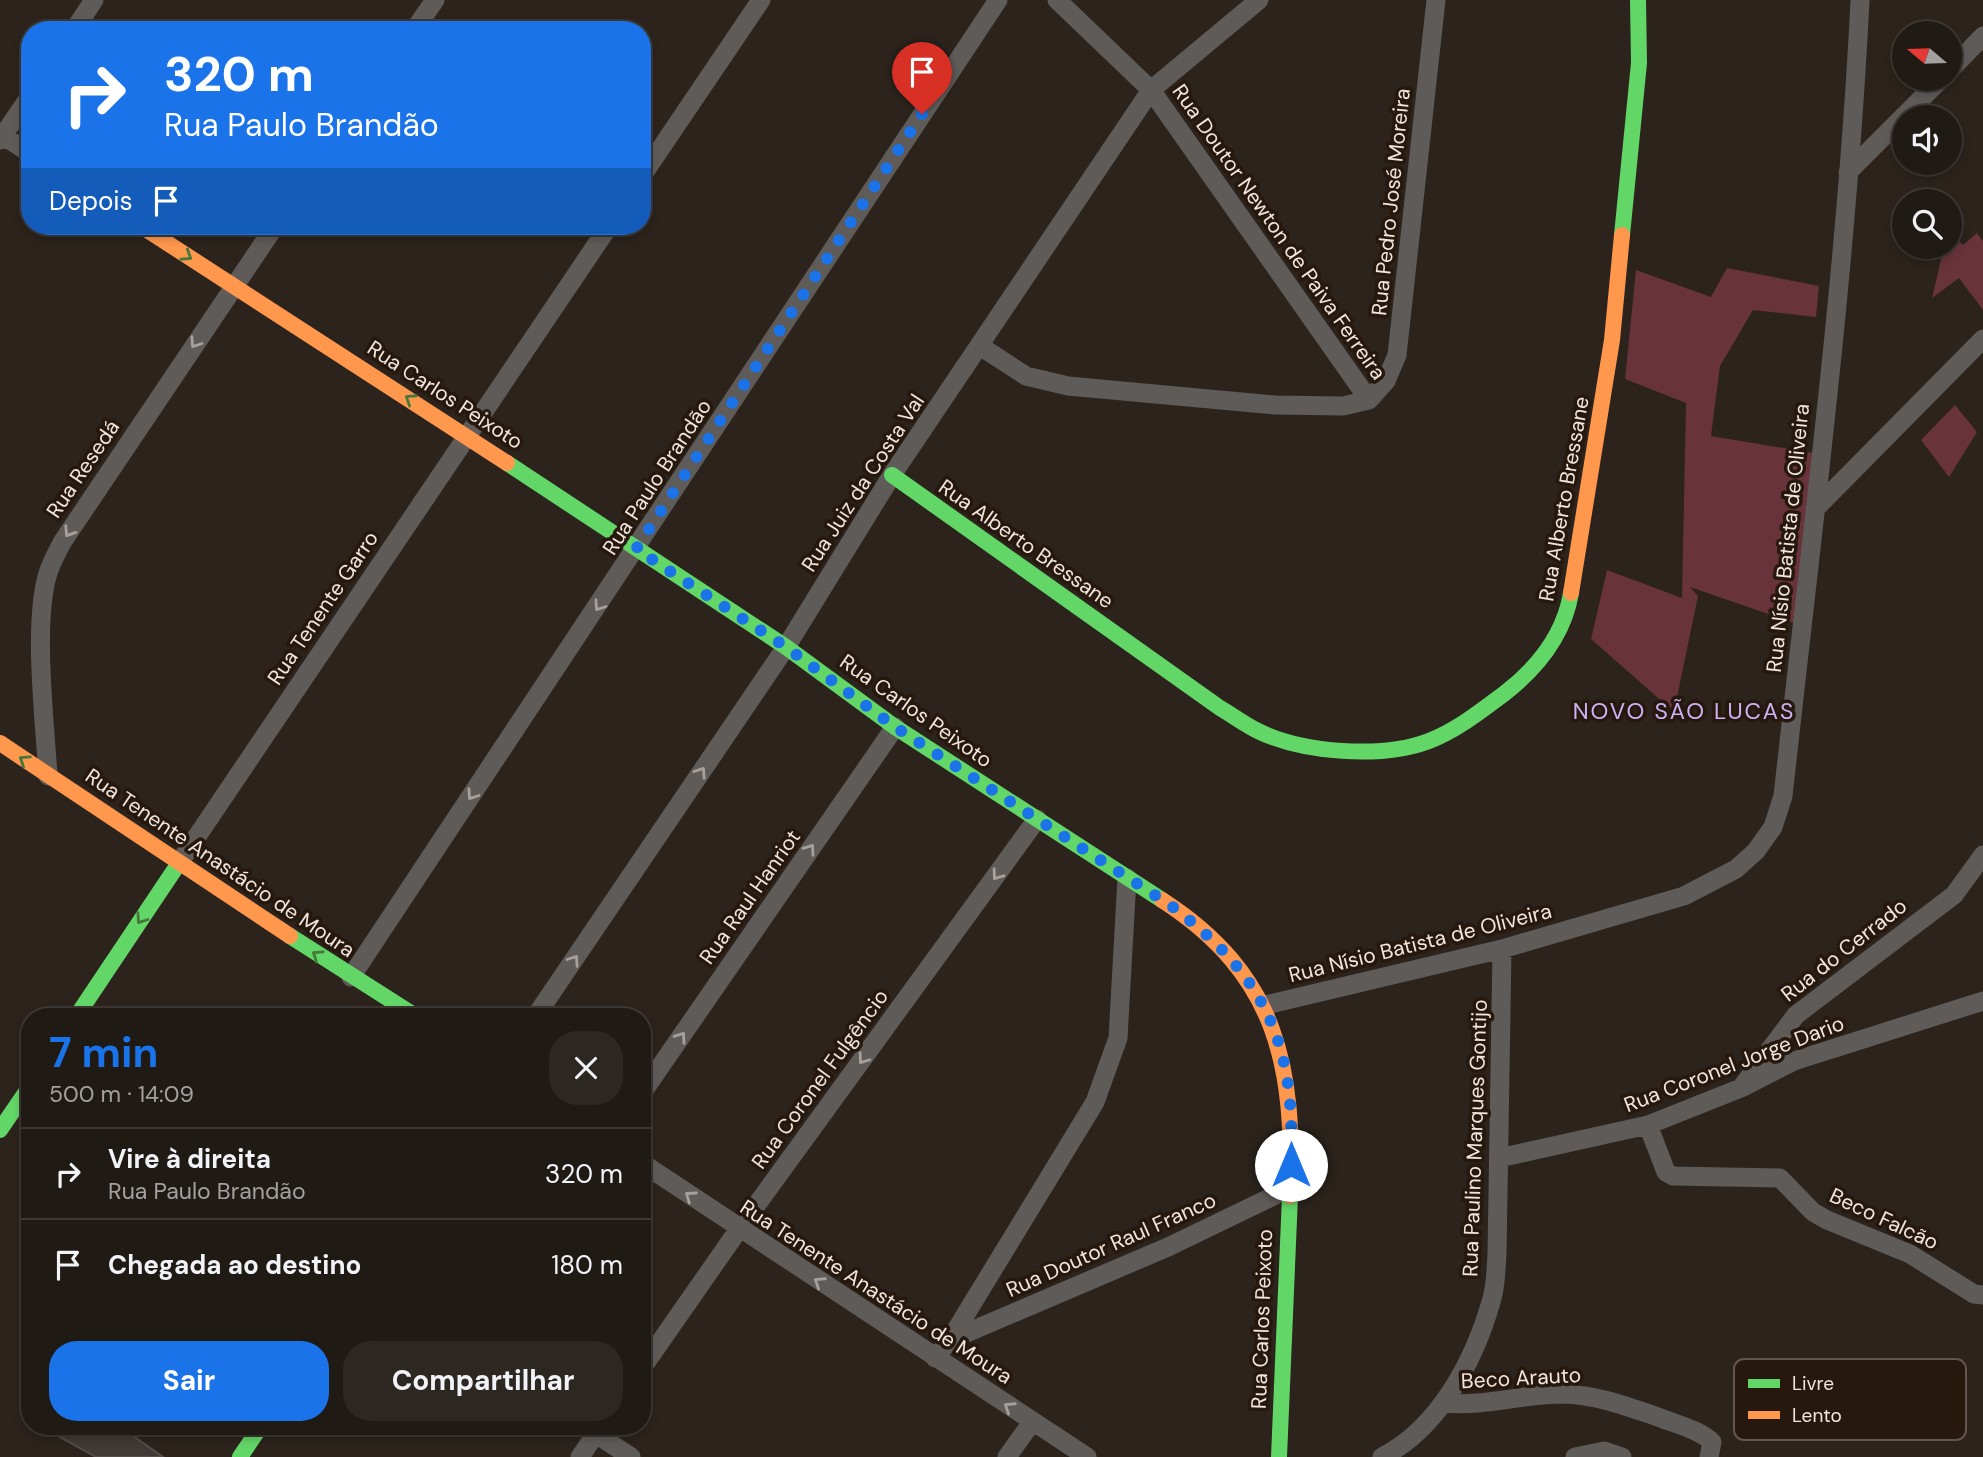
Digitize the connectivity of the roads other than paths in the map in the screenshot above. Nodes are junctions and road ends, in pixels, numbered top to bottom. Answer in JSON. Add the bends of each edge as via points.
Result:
{"nodes":[{"id":1,"x":94,"y":0,"type":"edge"},
{"id":2,"x":435,"y":0,"type":"edge"},
{"id":3,"x":761,"y":0,"type":"edge"},
{"id":4,"x":998,"y":0,"type":"edge"},
{"id":5,"x":1057,"y":0,"type":"edge"},
{"id":6,"x":1259,"y":0,"type":"edge"},
{"id":7,"x":1436,"y":0,"type":"edge"},
{"id":8,"x":1638,"y":0,"type":"edge"},
{"id":9,"x":1860,"y":0,"type":"edge"},
{"id":10,"x":80,"y":21,"type":"edge"},
{"id":11,"x":420,"y":21,"type":"edge"},
{"id":12,"x":1983,"y":36,"type":"edge"},
{"id":13,"x":1962,"y":58,"type":"edge"},
{"id":14,"x":1151,"y":90,"type":"junction"},
{"id":15,"x":1929,"y":91,"type":"edge"},
{"id":16,"x":21,"y":109,"type":"edge"},
{"id":17,"x":1,"y":137,"type":"edge"},
{"id":18,"x":21,"y":148,"type":"edge"},
{"id":19,"x":651,"y":163,"type":"edge"},
{"id":20,"x":1848,"y":172,"type":"junction"},
{"id":21,"x":155,"y":235,"type":"edge"},
{"id":22,"x":269,"y":235,"type":"edge"},
{"id":23,"x":603,"y":235,"type":"edge"},
{"id":24,"x":233,"y":286,"type":"junction"},
{"id":25,"x":1983,"y":339,"type":"edge"},
{"id":26,"x":979,"y":346,"type":"junction"},
{"id":27,"x":1369,"y":400,"type":"junction"},
{"id":28,"x":467,"y":436,"type":"junction"},
{"id":29,"x":892,"y":475,"type":"junction"},
{"id":30,"x":1815,"y":509,"type":"junction"},
{"id":31,"x":636,"y":549,"type":"junction"},
{"id":32,"x":786,"y":647,"type":"junction"},
{"id":33,"x":895,"y":727,"type":"junction"},
{"id":34,"x":0,"y":743,"type":"edge"},
{"id":35,"x":48,"y":776,"type":"junction"},
{"id":36,"x":1037,"y":820,"type":"junction"},
{"id":37,"x":1983,"y":855,"type":"edge"},
{"id":38,"x":179,"y":863,"type":"junction"},
{"id":39,"x":1127,"y":878,"type":"junction"},
{"id":40,"x":1502,"y":949,"type":"junction"},
{"id":41,"x":351,"y":977,"type":"junction"},
{"id":42,"x":1983,"y":1001,"type":"edge"},
{"id":43,"x":1266,"y":1005,"type":"junction"},
{"id":44,"x":82,"y":1008,"type":"edge"},
{"id":45,"x":402,"y":1008,"type":"edge"},
{"id":46,"x":541,"y":1008,"type":"edge"},
{"id":47,"x":651,"y":1080,"type":"edge"},
{"id":48,"x":1741,"y":1088,"type":"junction"},
{"id":49,"x":21,"y":1099,"type":"edge"},
{"id":50,"x":1648,"y":1125,"type":"junction"},
{"id":51,"x":0,"y":1130,"type":"edge"},
{"id":52,"x":1499,"y":1158,"type":"junction"},
{"id":53,"x":651,"y":1169,"type":"edge"},
{"id":54,"x":1290,"y":1188,"type":"junction"},
{"id":55,"x":739,"y":1229,"type":"junction"},
{"id":56,"x":1983,"y":1295,"type":"edge"},
{"id":57,"x":950,"y":1340,"type":"junction"},
{"id":58,"x":651,"y":1355,"type":"edge"},
{"id":59,"x":935,"y":1358,"type":"junction"},
{"id":60,"x":1444,"y":1403,"type":"junction"},
{"id":61,"x":1032,"y":1422,"type":"junction"},
{"id":62,"x":255,"y":1435,"type":"edge"},
{"id":63,"x":595,"y":1435,"type":"edge"},
{"id":64,"x":605,"y":1435,"type":"edge"},
{"id":65,"x":1710,"y":1452,"type":"edge"},
{"id":66,"x":240,"y":1457,"type":"edge"},
{"id":67,"x":580,"y":1457,"type":"edge"},
{"id":68,"x":631,"y":1457,"type":"edge"},
{"id":69,"x":1007,"y":1457,"type":"edge"},
{"id":70,"x":1087,"y":1457,"type":"edge"},
{"id":71,"x":1279,"y":1457,"type":"edge"},
{"id":72,"x":1382,"y":1457,"type":"edge"},
{"id":73,"x":1575,"y":1457,"type":"edge"},
{"id":74,"x":1622,"y":1457,"type":"edge"}],
"edges":[{"from":1,"to":10,"type":"street"},
{"from":2,"to":11,"type":"street"},
{"from":3,"to":19,"type":"street"},
{"from":4,"to":31,"type":"street","name":"Rua Paulo Brandão"},
{"from":5,"to":14,"type":"street","name":"Rua Doutor Newton de Paiva Ferreira"},
{"from":6,"to":14,"type":"street","name":"Rua Juiz da Costa Val"},
{"from":7,"to":27,"type":"street","name":"Rua Pedro José Moreira","via":[[1397,355],[1386,382]]},
{"from":8,"to":29,"type":"street","name":"Rua Alberto Bressane","via":[[1639,63],[1612,340],[1569,604],[1553,642],[1530,673],[1467,722],[1427,743],[1383,750],[1299,745],[1258,731]]},
{"from":9,"to":20,"type":"street","name":"Rua Nísio Batista de Oliveira"},
{"from":12,"to":13,"type":"street"},
{"from":14,"to":26,"type":"street","name":"Rua Juiz da Costa Val"},
{"from":14,"to":27,"type":"street","name":"Rua Doutor Newton de Paiva Ferreira"},
{"from":15,"to":20,"type":"street"},
{"from":16,"to":17,"type":"street"},
{"from":17,"to":18,"type":"street"},
{"from":20,"to":30,"type":"street","name":"Rua Nísio Batista de Oliveira"},
{"from":21,"to":24,"type":"street","name":"Rua Carlos Peixoto","one_way":true},
{"from":22,"to":24,"type":"street","name":"Rua Resedá"},
{"from":23,"to":28,"type":"street","name":"Rua Tenente Garro"},
{"from":28,"to":24,"type":"street","name":"Rua Carlos Peixoto","one_way":true},
{"from":24,"to":35,"type":"street","name":"Rua Resedá","one_way":true,"via":[[63,541],[48,572],[42,680]]},
{"from":25,"to":30,"type":"street"},
{"from":26,"to":27,"type":"street","via":[[1026,376],[1068,386],[1275,405],[1343,406]]},
{"from":26,"to":29,"type":"street","name":"Rua Juiz da Costa Val"},
{"from":28,"to":31,"type":"street","name":"Rua Carlos Peixoto"},
{"from":28,"to":38,"type":"street","name":"Rua Tenente Garro"},
{"from":29,"to":32,"type":"street","name":"Rua Juiz da Costa Val"},
{"from":30,"to":40,"type":"street","name":"Rua Nísio Batista de Oliveira","via":[[1783,796],[1773,827],[1756,851],[1736,869],[1685,896]]},
{"from":31,"to":32,"type":"street","name":"Rua Carlos Peixoto"},
{"from":31,"to":41,"type":"street","name":"Rua Paulo Brandão","one_way":true},
{"from":32,"to":33,"type":"street","name":"Rua Carlos Peixoto"},
{"from":46,"to":32,"type":"street","name":"Rua Juiz da Costa Val","one_way":true},
{"from":33,"to":36,"type":"street","name":"Rua Carlos Peixoto"},
{"from":47,"to":33,"type":"street","name":"Rua Raul Hanriot","one_way":true},
{"from":35,"to":34,"type":"street","name":"Rua Tenente Anastácio de Moura","one_way":true},
{"from":35,"to":38,"type":"street","name":"Rua Tenente Anastácio de Moura"},
{"from":36,"to":39,"type":"street","name":"Rua Carlos Peixoto"},
{"from":36,"to":55,"type":"street","name":"Rua Coronel Fulgêncio","one_way":true},
{"from":37,"to":48,"type":"street","name":"Rua do Cerrado","via":[[1954,895],[1796,1015]]},
{"from":41,"to":38,"type":"street","name":"Rua Tenente Anastácio de Moura","one_way":true},
{"from":38,"to":44,"type":"street","name":"Rua Tenente Garro","one_way":true},
{"from":39,"to":43,"type":"street","name":"Rua Carlos Peixoto","via":[[1207,933]]},
{"from":39,"to":57,"type":"street","via":[[1118,1038],[1108,1071],[1095,1102]]},
{"from":40,"to":43,"type":"street","name":"Rua Nísio Batista de Oliveira"},
{"from":40,"to":52,"type":"street","name":"Rua Paulino Marques Gontijo"},
{"from":41,"to":45,"type":"street","name":"Rua Tenente Anastácio de Moura"},
{"from":42,"to":48,"type":"street","name":"Rua Coronel Jorge Dario","via":[[1794,1061]]},
{"from":43,"to":54,"type":"street","name":"Rua Carlos Peixoto","via":[[1290,1095]]},
{"from":48,"to":50,"type":"street","name":"Rua Coronel Jorge Dario"},
{"from":49,"to":51,"type":"street"},
{"from":50,"to":52,"type":"street","name":"Rua Coronel Jorge Dario"},
{"from":50,"to":56,"type":"street","name":"Beco Falcão","via":[[1666,1172],[1673,1176],[1773,1176],[1786,1180],[1813,1212],[1910,1254],[1974,1294]]},
{"from":52,"to":60,"type":"street","name":"Rua Paulino Marques Gontijo","via":[[1492,1300]]},
{"from":55,"to":53,"type":"street","name":"Rua Tenente Anastácio de Moura","one_way":true},
{"from":54,"to":57,"type":"street","name":"Rua Doutor Raul Franco","via":[[1168,1247]]},
{"from":54,"to":71,"type":"street","name":"Rua Carlos Peixoto"},
{"from":55,"to":58,"type":"street","name":"Rua Coronel Fulgêncio"},
{"from":59,"to":55,"type":"street","name":"Rua Tenente Anastácio de Moura","one_way":true},
{"from":57,"to":59,"type":"street"},
{"from":61,"to":59,"type":"street","name":"Rua Tenente Anastácio de Moura","one_way":true},
{"from":60,"to":65,"type":"street","name":"Beco Arauto","via":[[1562,1394],[1603,1397],[1686,1427],[1709,1439]]},
{"from":60,"to":72,"type":"street","name":"Rua Paulino Marques Gontijo","via":[[1428,1423]]},
{"from":61,"to":69,"type":"street"},
{"from":61,"to":70,"type":"street","name":"Rua Tenente Anastácio de Moura"},
{"from":62,"to":66,"type":"street"},
{"from":63,"to":67,"type":"street"},
{"from":64,"to":68,"type":"street"},
{"from":73,"to":74,"type":"street","via":[[1604,1451]]}]}
